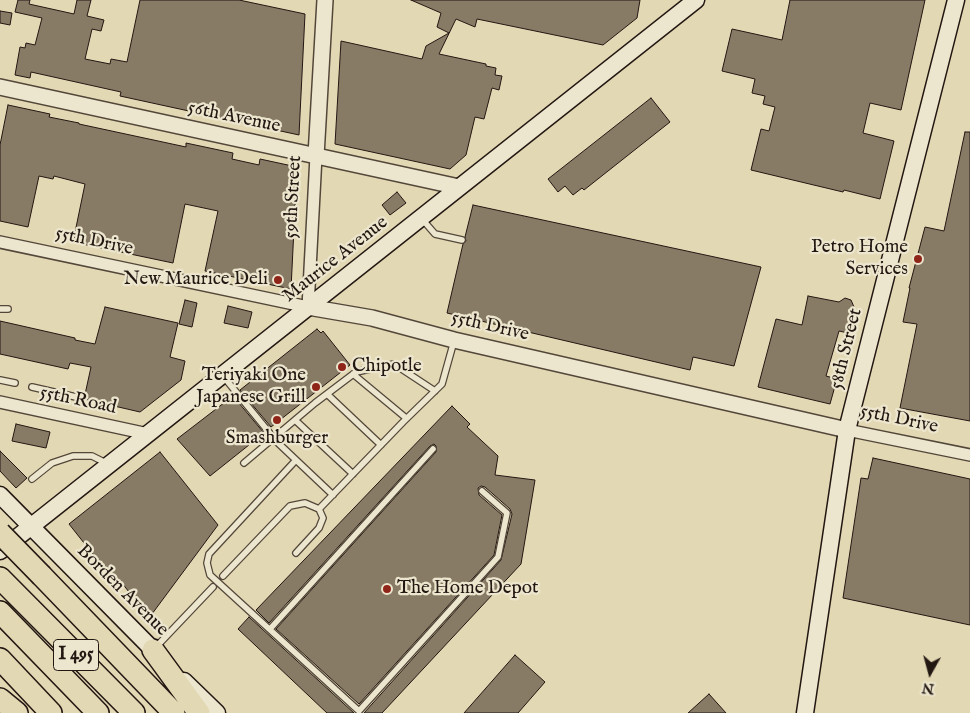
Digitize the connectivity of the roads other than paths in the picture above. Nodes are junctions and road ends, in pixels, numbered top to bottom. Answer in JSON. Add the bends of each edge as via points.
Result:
{"nodes":[{"id":1,"x":696,"y":0,"type":"edge"},
{"id":2,"x":956,"y":0,"type":"edge"},
{"id":3,"x":322,"y":1,"type":"edge"},
{"id":4,"x":0,"y":87,"type":"edge"},
{"id":5,"x":316,"y":156,"type":"junction"},
{"id":6,"x":459,"y":187,"type":"junction"},
{"id":7,"x":421,"y":218,"type":"junction"},
{"id":8,"x":462,"y":240,"type":"dead end"},
{"id":9,"x":0,"y":242,"type":"edge"},
{"id":10,"x":308,"y":307,"type":"junction"},
{"id":11,"x":0,"y":309,"type":"edge"},
{"id":12,"x":8,"y":309,"type":"dead end"},
{"id":13,"x":454,"y":340,"type":"junction"},
{"id":14,"x":353,"y":374,"type":"junction"},
{"id":15,"x":223,"y":376,"type":"junction"},
{"id":16,"x":0,"y":380,"type":"edge"},
{"id":17,"x":15,"y":383,"type":"dead end"},
{"id":18,"x":32,"y":387,"type":"dead end"},
{"id":19,"x":435,"y":391,"type":"junction"},
{"id":20,"x":327,"y":394,"type":"junction"},
{"id":21,"x":76,"y":397,"type":"dead end"},
{"id":22,"x":0,"y":402,"type":"edge"},
{"id":23,"x":406,"y":418,"type":"junction"},
{"id":24,"x":295,"y":420,"type":"junction"},
{"id":25,"x":847,"y":430,"type":"junction"},
{"id":26,"x":148,"y":434,"type":"junction"},
{"id":27,"x":274,"y":438,"type":"junction"},
{"id":28,"x":381,"y":444,"type":"junction"},
{"id":29,"x":433,"y":449,"type":"dead end"},
{"id":30,"x":970,"y":455,"type":"edge"},
{"id":31,"x":296,"y":460,"type":"junction"},
{"id":32,"x":244,"y":463,"type":"dead end"},
{"id":33,"x":109,"y":465,"type":"junction"},
{"id":34,"x":353,"y":474,"type":"junction"},
{"id":35,"x":32,"y":480,"type":"dead end"},
{"id":36,"x":482,"y":491,"type":"dead end"},
{"id":37,"x":333,"y":495,"type":"junction"},
{"id":38,"x":0,"y":496,"type":"edge"},
{"id":39,"x":319,"y":509,"type":"junction"},
{"id":40,"x":30,"y":527,"type":"junction"},
{"id":41,"x":0,"y":533,"type":"edge"},
{"id":42,"x":0,"y":551,"type":"edge"},
{"id":43,"x":296,"y":553,"type":"dead end"},
{"id":44,"x":223,"y":576,"type":"dead end"},
{"id":45,"x":0,"y":578,"type":"edge"},
{"id":46,"x":213,"y":587,"type":"dead end"},
{"id":47,"x":0,"y":612,"type":"edge"},
{"id":48,"x":270,"y":629,"type":"junction"},
{"id":49,"x":153,"y":650,"type":"junction"},
{"id":50,"x":0,"y":659,"type":"edge"},
{"id":51,"x":0,"y":699,"type":"edge"},
{"id":52,"x":809,"y":712,"type":"edge"},
{"id":53,"x":17,"y":713,"type":"edge"},
{"id":54,"x":51,"y":713,"type":"edge"},
{"id":55,"x":98,"y":713,"type":"edge"},
{"id":56,"x":134,"y":713,"type":"edge"},
{"id":57,"x":174,"y":713,"type":"edge"},
{"id":58,"x":198,"y":713,"type":"edge"},
{"id":59,"x":217,"y":713,"type":"edge"}],
"edges":[{"from":1,"to":6,"type":"main road","name":"Maurice Avenue"},
{"from":2,"to":25,"type":"main road","name":"58th Street"},
{"from":3,"to":5,"type":"street","name":"59th Street"},
{"from":4,"to":5,"type":"street","name":"56th Avenue"},
{"from":5,"to":6,"type":"street","name":"56th Avenue"},
{"from":5,"to":10,"type":"street","name":"59th Street"},
{"from":6,"to":7,"type":"main road","name":"Maurice Avenue"},
{"from":7,"to":8,"type":"lane","via":[[435,234]]},
{"from":7,"to":10,"type":"main road","name":"Maurice Avenue"},
{"from":9,"to":10,"type":"street","name":"55th Drive"},
{"from":10,"to":13,"type":"street","name":"55th Drive","via":[[372,318]]},
{"from":10,"to":15,"type":"main road","name":"Maurice Avenue"},
{"from":11,"to":12,"type":"lane"},
{"from":13,"to":19,"type":"lane","via":[[442,384]]},
{"from":13,"to":25,"type":"street","name":"55th Drive"},
{"from":14,"to":19,"type":"lane","via":[[394,364]]},
{"from":14,"to":20,"type":"lane"},
{"from":14,"to":23,"type":"lane"},
{"from":15,"to":26,"type":"main road","name":"Maurice Avenue"},
{"from":15,"to":27,"type":"lane"},
{"from":16,"to":17,"type":"lane"},
{"from":18,"to":21,"type":"lane"},
{"from":19,"to":23,"type":"lane"},
{"from":20,"to":24,"type":"lane"},
{"from":20,"to":28,"type":"lane"},
{"from":22,"to":26,"type":"street","name":"55th Road"},
{"from":23,"to":28,"type":"lane"},
{"from":24,"to":27,"type":"lane"},
{"from":24,"to":34,"type":"lane"},
{"from":25,"to":30,"type":"street","name":"55th Drive"},
{"from":25,"to":52,"type":"main road","name":"58th Street"},
{"from":26,"to":33,"type":"main road","name":"Maurice Avenue"},
{"from":27,"to":31,"type":"lane"},
{"from":27,"to":32,"type":"lane"},
{"from":28,"to":34,"type":"lane"},
{"from":29,"to":48,"type":"lane"},
{"from":31,"to":37,"type":"lane"},
{"from":31,"to":48,"type":"lane","via":[[209,554],[207,563],[210,575]]},
{"from":33,"to":35,"type":"lane","via":[[92,456],[73,456],[52,463]]},
{"from":33,"to":40,"type":"main road","name":"Maurice Avenue"},
{"from":34,"to":37,"type":"lane"},
{"from":36,"to":48,"type":"lane","via":[[507,513],[498,557],[359,711]]},
{"from":37,"to":39,"type":"lane"},
{"from":38,"to":40,"type":"main road","name":"Borden Avenue"},
{"from":39,"to":43,"type":"lane","via":[[323,518],[319,528]]},
{"from":39,"to":44,"type":"lane","via":[[305,502],[290,506]]},
{"from":40,"to":42,"type":"main road","name":"Maurice Avenue"},
{"from":40,"to":49,"type":"main road","name":"Borden Avenue"},
{"from":41,"to":57,"type":"highway","bridge":true},
{"from":45,"to":56,"type":"highway","number":"I 495"},
{"from":46,"to":49,"type":"lane"},
{"from":47,"to":55,"type":"highway","number":"I 495"},
{"from":49,"to":58,"type":"highway"},
{"from":49,"to":59,"type":"main road","name":"Borden Avenue"},
{"from":50,"to":54,"type":"highway"},
{"from":51,"to":53,"type":"highway"}]}
